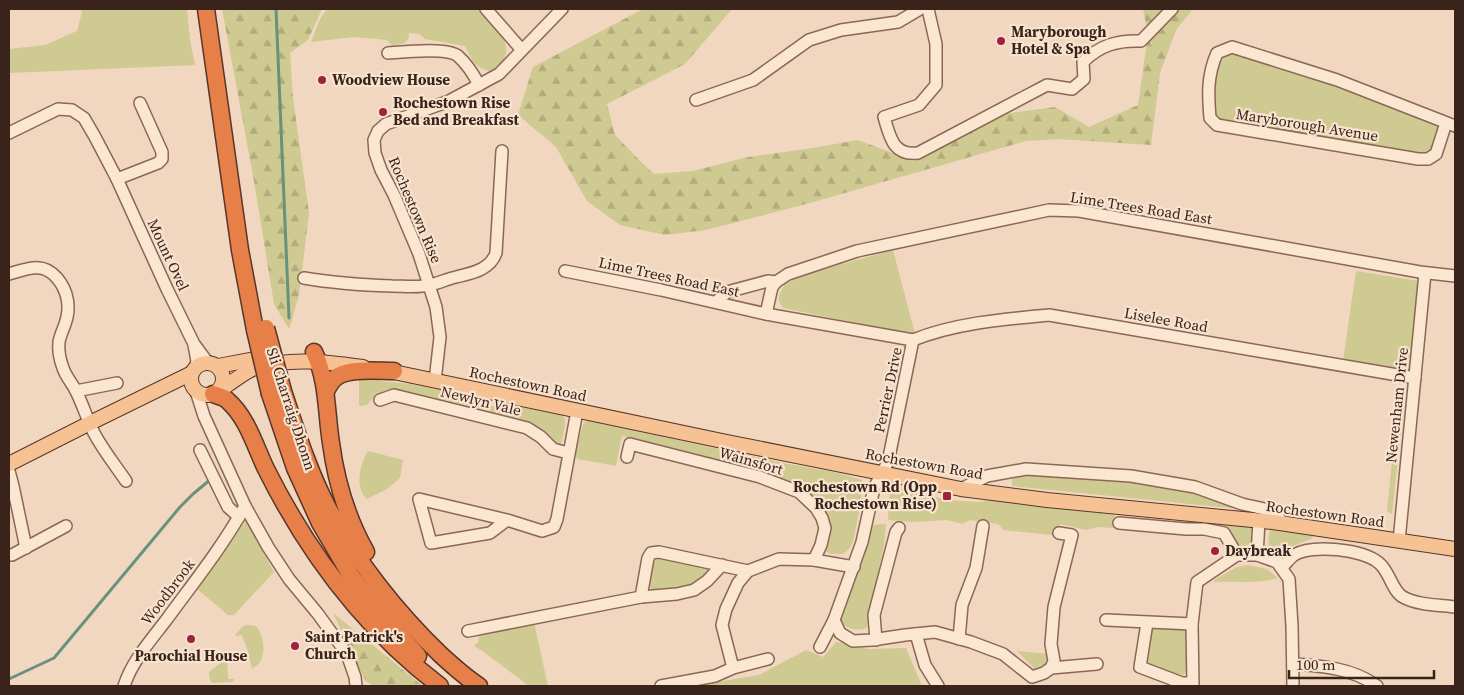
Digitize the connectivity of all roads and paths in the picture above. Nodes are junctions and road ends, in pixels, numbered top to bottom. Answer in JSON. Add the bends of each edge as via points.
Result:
{"nodes":[{"id":1,"x":206,"y":9,"type":"edge"},
{"id":2,"x":486,"y":9,"type":"edge"},
{"id":3,"x":562,"y":9,"type":"edge"},
{"id":4,"x":920,"y":9,"type":"edge"},
{"id":5,"x":928,"y":9,"type":"edge"},
{"id":6,"x":1172,"y":9,"type":"edge"},
{"id":7,"x":521,"y":49,"type":"junction"},
{"id":8,"x":388,"y":53,"type":"dead end"},
{"id":9,"x":479,"y":85,"type":"junction"},
{"id":10,"x":696,"y":100,"type":"dead end"},
{"id":11,"x":140,"y":103,"type":"dead end"},
{"id":12,"x":1450,"y":124,"type":"edge"},
{"id":13,"x":9,"y":133,"type":"edge"},
{"id":14,"x":502,"y":151,"type":"dead end"},
{"id":15,"x":117,"y":180,"type":"junction"},
{"id":16,"x":565,"y":271,"type":"dead end"},
{"id":17,"x":1424,"y":273,"type":"junction"},
{"id":18,"x":9,"y":274,"type":"edge"},
{"id":19,"x":1455,"y":276,"type":"edge"},
{"id":20,"x":304,"y":278,"type":"dead end"},
{"id":21,"x":776,"y":282,"type":"junction"},
{"id":22,"x":430,"y":285,"type":"junction"},
{"id":23,"x":716,"y":302,"type":"junction"},
{"id":24,"x":766,"y":314,"type":"junction"},
{"id":25,"x":913,"y":340,"type":"junction"},
{"id":26,"x":194,"y":344,"type":"junction"},
{"id":27,"x":316,"y":357,"type":"junction"},
{"id":28,"x":213,"y":364,"type":"junction"},
{"id":29,"x":194,"y":371,"type":"junction"},
{"id":30,"x":394,"y":371,"type":"junction"},
{"id":31,"x":1415,"y":378,"type":"junction"},
{"id":32,"x":435,"y":381,"type":"junction"},
{"id":33,"x":117,"y":383,"type":"dead end"},
{"id":34,"x":195,"y":390,"type":"junction"},
{"id":35,"x":76,"y":391,"type":"junction"},
{"id":36,"x":326,"y":391,"type":"junction"},
{"id":37,"x":276,"y":392,"type":"junction"},
{"id":38,"x":214,"y":393,"type":"junction"},
{"id":39,"x":152,"y":394,"type":"junction"},
{"id":40,"x":380,"y":400,"type":"dead end"},
{"id":41,"x":577,"y":410,"type":"junction"},
{"id":42,"x":204,"y":416,"type":"junction"},
{"id":43,"x":90,"y":422,"type":"junction"},
{"id":44,"x":200,"y":450,"type":"dead end"},
{"id":45,"x":568,"y":454,"type":"junction"},
{"id":46,"x":627,"y":456,"type":"dead end"},
{"id":47,"x":9,"y":464,"type":"edge"},
{"id":48,"x":9,"y":472,"type":"edge"},
{"id":49,"x":882,"y":474,"type":"junction"},
{"id":50,"x":126,"y":481,"type":"dead end"},
{"id":51,"x":961,"y":489,"type":"junction"},
{"id":52,"x":245,"y":506,"type":"junction"},
{"id":53,"x":239,"y":517,"type":"junction"},
{"id":54,"x":507,"y":520,"type":"junction"},
{"id":55,"x":1260,"y":521,"type":"junction"},
{"id":56,"x":1120,"y":523,"type":"dead end"},
{"id":57,"x":1283,"y":524,"type":"junction"},
{"id":58,"x":66,"y":526,"type":"dead end"},
{"id":59,"x":983,"y":526,"type":"dead end"},
{"id":60,"x":900,"y":528,"type":"dead end"},
{"id":61,"x":1059,"y":533,"type":"dead end"},
{"id":62,"x":1399,"y":541,"type":"junction"},
{"id":63,"x":26,"y":548,"type":"junction"},
{"id":64,"x":1455,"y":549,"type":"edge"},
{"id":65,"x":12,"y":555,"type":"dead end"},
{"id":66,"x":1237,"y":555,"type":"junction"},
{"id":67,"x":1257,"y":555,"type":"junction"},
{"id":68,"x":814,"y":560,"type":"junction"},
{"id":69,"x":1277,"y":562,"type":"junction"},
{"id":70,"x":722,"y":565,"type":"junction"},
{"id":71,"x":854,"y":567,"type":"junction"},
{"id":72,"x":748,"y":571,"type":"junction"},
{"id":73,"x":641,"y":597,"type":"junction"},
{"id":74,"x":1455,"y":607,"type":"edge"},
{"id":75,"x":398,"y":611,"type":"junction"},
{"id":76,"x":834,"y":620,"type":"junction"},
{"id":77,"x":1106,"y":620,"type":"dead end"},
{"id":78,"x":1147,"y":623,"type":"junction"},
{"id":79,"x":1192,"y":624,"type":"junction"},
{"id":80,"x":468,"y":630,"type":"dead end"},
{"id":81,"x":916,"y":634,"type":"junction"},
{"id":82,"x":959,"y":638,"type":"junction"},
{"id":83,"x":876,"y":640,"type":"junction"},
{"id":84,"x":820,"y":647,"type":"dead end"},
{"id":85,"x":768,"y":659,"type":"dead end"},
{"id":86,"x":1097,"y":664,"type":"dead end"},
{"id":87,"x":1293,"y":664,"type":"junction"},
{"id":88,"x":733,"y":668,"type":"junction"},
{"id":89,"x":1051,"y":668,"type":"junction"},
{"id":90,"x":1033,"y":681,"type":"edge"},
{"id":91,"x":1193,"y":685,"type":"edge"},
{"id":92,"x":124,"y":686,"type":"edge"},
{"id":93,"x":356,"y":686,"type":"edge"},
{"id":94,"x":440,"y":686,"type":"edge"},
{"id":95,"x":451,"y":686,"type":"edge"},
{"id":96,"x":479,"y":686,"type":"edge"},
{"id":97,"x":661,"y":686,"type":"edge"},
{"id":98,"x":938,"y":686,"type":"edge"},
{"id":99,"x":1293,"y":686,"type":"edge"},
{"id":100,"x":1377,"y":686,"type":"edge"}],
"edges":[{"from":1,"to":37,"type":"highway","name":"Sli Charraig Dhonn","bridge":true,"via":[[240,250]]},
{"from":2,"to":7,"type":"street"},
{"from":3,"to":7,"type":"street","name":"Rochestown Rise"},
{"from":4,"to":10,"type":"street","via":[[898,22],[841,30],[809,40],[753,80]]},
{"from":5,"to":6,"type":"street","via":[[936,44],[936,85],[919,105],[884,117],[894,144],[909,154],[918,153],[1047,85],[1072,89],[1084,79],[1084,62],[1093,53],[1119,42],[1141,41]]},
{"from":7,"to":9,"type":"street","name":"Rochestown Rise","via":[[499,74]]},
{"from":8,"to":9,"type":"street","via":[[450,52],[457,55]]},
{"from":9,"to":22,"type":"street","name":"Rochestown Rise","via":[[449,101],[386,124],[374,140],[381,170]]},
{"from":11,"to":15,"type":"street","via":[[162,152],[162,159]]},
{"from":12,"to":12,"type":"street","name":"Maryborough Avenue","via":[[1337,80],[1232,48],[1217,53],[1211,66],[1208,89],[1210,118],[1217,125],[1428,159],[1436,154]]},
{"from":13,"to":15,"type":"street","name":"Mount Ovel","via":[[58,109],[72,110],[84,118]]},
{"from":14,"to":22,"type":"street","name":"Rochestown Rise","via":[[493,261],[472,273]]},
{"from":15,"to":26,"type":"street","name":"Mount Ovel"},
{"from":16,"to":23,"type":"street","name":"Lime Trees Road East"},
{"from":17,"to":19,"type":"street","name":"Lime Trees Road East"},
{"from":17,"to":21,"type":"street","name":"Lime Trees Road East","via":[[1079,211],[1048,210],[857,251],[788,274]]},
{"from":17,"to":31,"type":"street","name":"Newenham Drive"},
{"from":18,"to":35,"type":"street","via":[[27,268],[42,268],[53,272],[62,283],[68,310],[59,340],[59,355],[62,368]]},
{"from":20,"to":22,"type":"street","name":"Rochestown Rise","via":[[373,285]]},
{"from":21,"to":23,"type":"street","name":"Lime Trees Road East","via":[[768,281],[726,292]]},
{"from":21,"to":24,"type":"street"},
{"from":22,"to":32,"type":"street","name":"Rochestown Rise","via":[[440,337]]},
{"from":23,"to":24,"type":"street","name":"Lime Trees Road East"},
{"from":24,"to":25,"type":"street","name":"Lime Trees Road East"},
{"from":25,"to":31,"type":"street","name":"Liselee Road","via":[[952,328],[1010,318],[1049,316]]},
{"from":25,"to":49,"type":"street","name":"Perrier Drive","via":[[888,462]]},
{"from":26,"to":28,"type":"street","name":"Mount Ovel"},
{"from":26,"to":29,"type":"street","name":"Mount Ovel","via":[[197,361]]},
{"from":27,"to":28,"type":"main road","name":"Rochestown Road","via":[[287,352]]},
{"from":27,"to":30,"type":"main road","name":"Rochestown Road","via":[[324,352],[361,359]]},
{"from":27,"to":36,"type":"highway"},
{"from":27,"to":38,"type":"main road","name":"Rochestown Road","via":[[253,369]]},
{"from":28,"to":29,"type":"main road","via":[[201,364]]},
{"from":28,"to":38,"type":"main road","via":[[223,376],[222,386]]},
{"from":29,"to":34,"type":"main road","via":[[191,382]]},
{"from":29,"to":39,"type":"main road"},
{"from":30,"to":32,"type":"main road","name":"Rochestown Road"},
{"from":30,"to":36,"type":"highway","via":[[350,372],[338,376]]},
{"from":31,"to":62,"type":"street","name":"Newenham Drive"},
{"from":32,"to":41,"type":"main road","name":"Rochestown Road"},
{"from":33,"to":35,"type":"street"},
{"from":34,"to":38,"type":"main road","via":[[203,394]]},
{"from":34,"to":39,"type":"main road","via":[[182,388]]},
{"from":34,"to":42,"type":"street"},
{"from":35,"to":43,"type":"street"},
{"from":36,"to":75,"type":"highway","via":[[330,441],[338,482],[359,539]]},
{"from":37,"to":75,"type":"highway","name":"Sli Charraig Dhonn","via":[[328,508],[355,553]]},
{"from":37,"to":95,"type":"highway","name":"Sli Charraig Dhonn","via":[[295,468],[320,523],[352,576],[386,619]]},
{"from":38,"to":42,"type":"street","via":[[207,402]]},
{"from":38,"to":94,"type":"highway","via":[[226,399],[243,418],[293,520],[329,574],[370,622],[414,666]]},
{"from":39,"to":43,"type":"main road"},
{"from":40,"to":45,"type":"street","name":"Newlyn Vale","via":[[394,394],[527,428],[553,449]]},
{"from":41,"to":45,"type":"street"},
{"from":41,"to":49,"type":"main road","name":"Rochestown Road"},
{"from":42,"to":52,"type":"street"},
{"from":43,"to":47,"type":"main road"},
{"from":43,"to":50,"type":"street"},
{"from":44,"to":53,"type":"street","via":[[228,507]]},
{"from":45,"to":54,"type":"street","via":[[554,527],[542,531]]},
{"from":46,"to":68,"type":"street","name":"Wainsfort","via":[[630,444],[760,477],[799,492],[816,508],[825,528]]},
{"from":48,"to":63,"type":"street"},
{"from":49,"to":51,"type":"main road","name":"Rochestown Road"},
{"from":49,"to":71,"type":"street","name":"Perrier Drive","via":[[874,488]]},
{"from":51,"to":55,"type":"main road","name":"Rochestown Road"},
{"from":51,"to":57,"type":"street","via":[[986,476],[1026,469],[1131,476],[1195,487],[1242,504],[1274,511]]},
{"from":52,"to":53,"type":"street","name":"Woodbrook"},
{"from":52,"to":93,"type":"street","via":[[289,579],[347,654]]},
{"from":53,"to":92,"type":"street","name":"Woodbrook","via":[[204,570],[146,646]]},
{"from":54,"to":54,"type":"street","via":[[481,514],[419,498],[430,543],[490,534]]},
{"from":55,"to":57,"type":"main road","name":"Rochestown Road"},
{"from":55,"to":67,"type":"street"},
{"from":56,"to":66,"type":"street","via":[[1224,533]]},
{"from":57,"to":62,"type":"main road","name":"Rochestown Road"},
{"from":58,"to":63,"type":"street"},
{"from":59,"to":82,"type":"street","via":[[976,568],[962,605]]},
{"from":60,"to":83,"type":"street","via":[[896,532],[874,615]]},
{"from":61,"to":89,"type":"street","via":[[1072,536],[1054,607],[1051,644],[1054,661]]},
{"from":62,"to":64,"type":"main road","name":"Rochestown Road"},
{"from":63,"to":65,"type":"street"},
{"from":66,"to":67,"type":"street"},
{"from":66,"to":79,"type":"street","via":[[1197,582]]},
{"from":67,"to":69,"type":"street"},
{"from":68,"to":71,"type":"street"},
{"from":68,"to":72,"type":"street","via":[[779,559]]},
{"from":69,"to":74,"type":"street","via":[[1283,566],[1305,551],[1340,550],[1369,557],[1379,562],[1388,573],[1400,596],[1412,601]]},
{"from":69,"to":87,"type":"street","via":[[1289,579]]},
{"from":70,"to":72,"type":"street"},
{"from":70,"to":73,"type":"street","via":[[694,590]]},
{"from":70,"to":73,"type":"street","via":[[651,553]]},
{"from":71,"to":76,"type":"street","name":"Perrier Drive"},
{"from":72,"to":88,"type":"street","via":[[738,583],[722,625]]},
{"from":73,"to":80,"type":"street"},
{"from":75,"to":96,"type":"highway","name":"Sli Charraig Dhonn","via":[[431,646]]},
{"from":76,"to":83,"type":"street","via":[[840,633],[853,641]]},
{"from":76,"to":84,"type":"street","name":"Perrier Drive"},
{"from":77,"to":78,"type":"street"},
{"from":78,"to":79,"type":"street"},
{"from":78,"to":91,"type":"street","via":[[1140,667]]},
{"from":79,"to":91,"type":"street"},
{"from":81,"to":82,"type":"street","via":[[935,632]]},
{"from":81,"to":83,"type":"street"},
{"from":81,"to":98,"type":"street","via":[[925,665]]},
{"from":82,"to":90,"type":"street","via":[[1003,654]]},
{"from":85,"to":88,"type":"street"},
{"from":86,"to":89,"type":"street"},
{"from":87,"to":99,"type":"street"},
{"from":87,"to":100,"type":"street","via":[[1343,669]]},
{"from":88,"to":97,"type":"street","via":[[715,676]]},
{"from":89,"to":90,"type":"street"}]}
